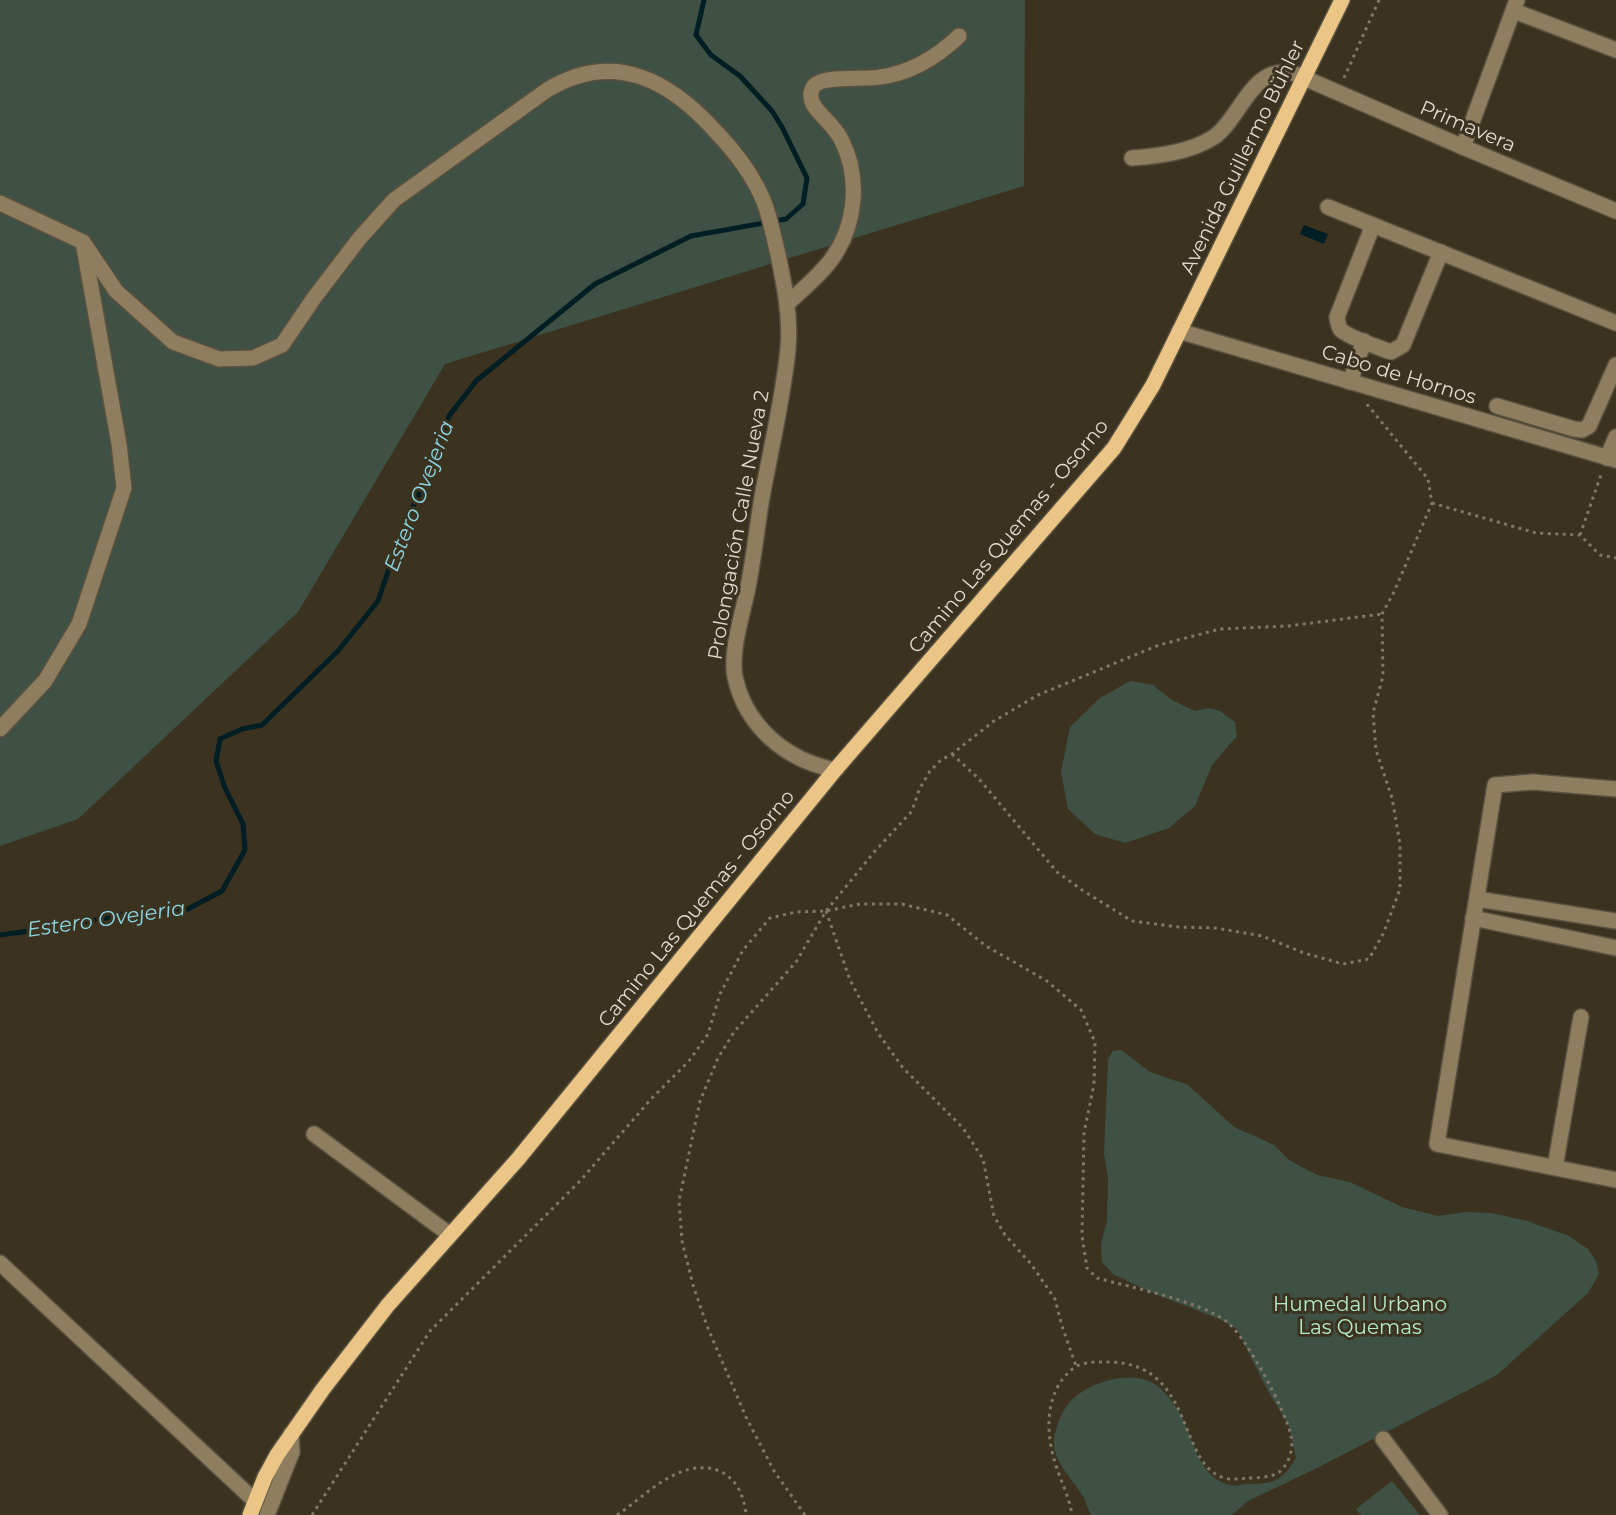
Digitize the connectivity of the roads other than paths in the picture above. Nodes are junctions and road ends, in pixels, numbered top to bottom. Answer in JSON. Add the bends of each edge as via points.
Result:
{"nodes":[{"id":1,"x":1342,"y":0,"type":"edge"},
{"id":2,"x":1515,"y":5,"type":"edge"},
{"id":3,"x":959,"y":36,"type":"dead end"},
{"id":4,"x":1616,"y":50,"type":"edge"},
{"id":5,"x":1305,"y":80,"type":"junction"},
{"id":6,"x":1463,"y":147,"type":"junction"},
{"id":7,"x":1132,"y":158,"type":"dead end"},
{"id":8,"x":0,"y":203,"type":"edge"},
{"id":9,"x":1328,"y":207,"type":"dead end"},
{"id":10,"x":1616,"y":211,"type":"edge"},
{"id":11,"x":1373,"y":225,"type":"junction"},
{"id":12,"x":83,"y":242,"type":"junction"},
{"id":13,"x":1441,"y":252,"type":"junction"},
{"id":14,"x":789,"y":302,"type":"junction"},
{"id":15,"x":1616,"y":323,"type":"edge"},
{"id":16,"x":1179,"y":331,"type":"junction"},
{"id":17,"x":1364,"y":341,"type":"junction"},
{"id":18,"x":1616,"y":365,"type":"edge"},
{"id":19,"x":1350,"y":382,"type":"junction"},
{"id":20,"x":1497,"y":406,"type":"dead end"},
{"id":21,"x":1616,"y":437,"type":"edge"},
{"id":22,"x":1612,"y":459,"type":"edge"},
{"id":23,"x":0,"y":729,"type":"edge"},
{"id":24,"x":835,"y":770,"type":"junction"},
{"id":25,"x":1616,"y":789,"type":"edge"},
{"id":26,"x":1477,"y":899,"type":"junction"},
{"id":27,"x":1473,"y":918,"type":"junction"},
{"id":28,"x":1616,"y":921,"type":"edge"},
{"id":29,"x":1616,"y":948,"type":"edge"},
{"id":30,"x":1581,"y":1017,"type":"dead end"},
{"id":31,"x":314,"y":1134,"type":"dead end"},
{"id":32,"x":1555,"y":1167,"type":"junction"},
{"id":33,"x":1616,"y":1180,"type":"edge"},
{"id":34,"x":449,"y":1234,"type":"junction"},
{"id":35,"x":0,"y":1263,"type":"edge"},
{"id":36,"x":291,"y":1434,"type":"junction"},
{"id":37,"x":1383,"y":1439,"type":"dead end"},
{"id":38,"x":252,"y":1508,"type":"edge"},
{"id":39,"x":267,"y":1515,"type":"edge"},
{"id":40,"x":1440,"y":1515,"type":"edge"}],
"edges":[{"from":1,"to":5,"type":"main road","name":"Avenida Guillermo Bühler"},
{"from":2,"to":4,"type":"street"},
{"from":2,"to":6,"type":"street"},
{"from":3,"to":14,"type":"street","via":[[910,69],[880,77],[824,80],[814,86],[812,101],[833,126],[847,153],[853,179],[853,206],[845,234],[831,260]]},
{"from":5,"to":6,"type":"street","name":"Primavera"},
{"from":5,"to":7,"type":"street","name":"Primavera","via":[[1293,73],[1275,73],[1255,87],[1214,137],[1177,152]]},
{"from":5,"to":16,"type":"main road","name":"Avenida Guillermo Bühler"},
{"from":6,"to":10,"type":"street","name":"Primavera"},
{"from":8,"to":12,"type":"street"},
{"from":9,"to":11,"type":"street"},
{"from":11,"to":13,"type":"street"},
{"from":11,"to":17,"type":"street","via":[[1337,316],[1342,331]]},
{"from":12,"to":14,"type":"street","name":"Prolongación Calle Nueva 2","via":[[116,291],[173,342],[219,359],[253,358],[282,345],[359,239],[394,200],[547,90],[572,77],[600,71],[628,72],[656,82],[696,112],[727,143],[747,171],[764,201]]},
{"from":12,"to":23,"type":"street","via":[[119,444],[123,488],[79,624],[45,681]]},
{"from":13,"to":15,"type":"street"},
{"from":13,"to":17,"type":"street","via":[[1403,345],[1391,352]]},
{"from":14,"to":24,"type":"street","name":"Prolongación Calle Nueva 2","via":[[780,415],[737,635],[734,674],[744,703],[771,740],[801,759]]},
{"from":16,"to":19,"type":"street","name":"Cabo de Hornos"},
{"from":16,"to":24,"type":"main road","name":"Camino Las Quemas - Osorno","via":[[1153,385],[1114,448]]},
{"from":17,"to":19,"type":"street"},
{"from":18,"to":20,"type":"street","via":[[1589,426],[1582,429]]},
{"from":19,"to":22,"type":"street","name":"Cabo de Hornos"},
{"from":21,"to":22,"type":"street"},
{"from":24,"to":34,"type":"main road","name":"Camino Las Quemas - Osorno","via":[[518,1159]]},
{"from":25,"to":26,"type":"street","via":[[1533,782],[1495,785]]},
{"from":26,"to":27,"type":"street"},
{"from":26,"to":28,"type":"street"},
{"from":27,"to":29,"type":"street"},
{"from":27,"to":32,"type":"street","via":[[1437,1144]]},
{"from":30,"to":32,"type":"street"},
{"from":31,"to":34,"type":"street"},
{"from":32,"to":33,"type":"street"},
{"from":34,"to":36,"type":"main road","name":"Camino Las Quemas - Osorno","via":[[363,1336]]},
{"from":35,"to":38,"type":"street"},
{"from":36,"to":38,"type":"main road","name":"Camino Las Quemas - Osorno"},
{"from":36,"to":39,"type":"street","via":[[292,1452]]},
{"from":37,"to":40,"type":"street"}]}
